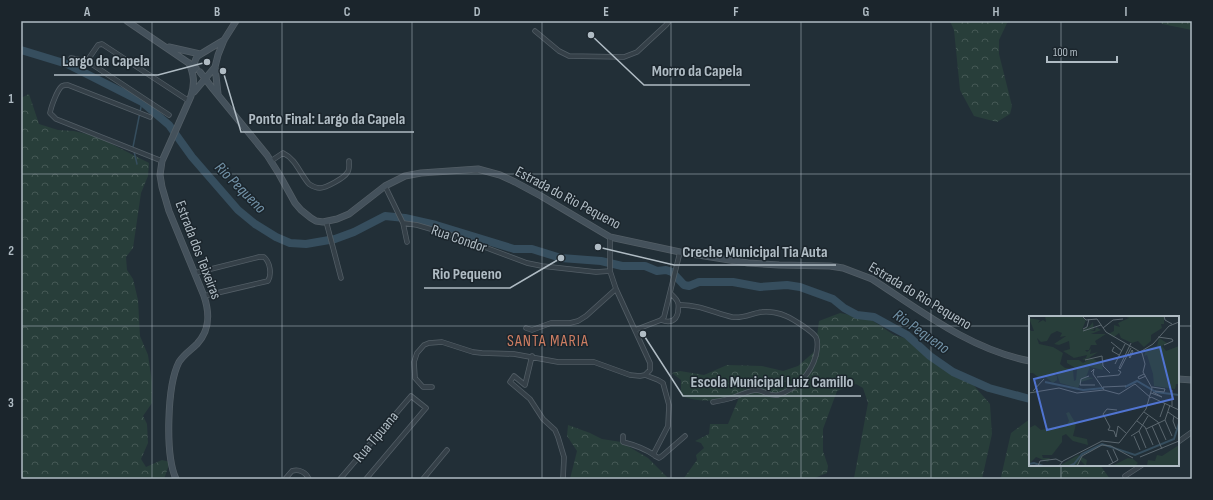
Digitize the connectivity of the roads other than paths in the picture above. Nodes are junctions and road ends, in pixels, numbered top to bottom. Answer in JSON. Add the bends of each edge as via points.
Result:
{"nodes":[{"id":1,"x":127,"y":21,"type":"edge"},
{"id":2,"x":236,"y":21,"type":"edge"},
{"id":3,"x":669,"y":21,"type":"edge"},
{"id":4,"x":535,"y":31,"type":"dead end"},
{"id":5,"x":224,"y":40,"type":"junction"},
{"id":6,"x":165,"y":46,"type":"junction"},
{"id":7,"x":202,"y":53,"type":"junction"},
{"id":8,"x":71,"y":58,"type":"dead end"},
{"id":9,"x":87,"y":61,"type":"junction"},
{"id":10,"x":216,"y":65,"type":"junction"},
{"id":11,"x":195,"y":67,"type":"junction"},
{"id":12,"x":210,"y":72,"type":"junction"},
{"id":13,"x":205,"y":78,"type":"junction"},
{"id":14,"x":198,"y":87,"type":"junction"},
{"id":15,"x":213,"y":90,"type":"junction"},
{"id":16,"x":219,"y":96,"type":"junction"},
{"id":17,"x":190,"y":98,"type":"junction"},
{"id":18,"x":169,"y":115,"type":"dead end"},
{"id":19,"x":150,"y":117,"type":"dead end"},
{"id":20,"x":162,"y":161,"type":"junction"},
{"id":21,"x":271,"y":161,"type":"junction"},
{"id":22,"x":349,"y":161,"type":"dead end"},
{"id":23,"x":385,"y":186,"type":"junction"},
{"id":24,"x":326,"y":221,"type":"junction"},
{"id":25,"x":402,"y":222,"type":"junction"},
{"id":26,"x":610,"y":237,"type":"junction"},
{"id":27,"x":407,"y":242,"type":"dead end"},
{"id":28,"x":680,"y":252,"type":"junction"},
{"id":29,"x":609,"y":269,"type":"junction"},
{"id":30,"x":195,"y":273,"type":"junction"},
{"id":31,"x":341,"y":278,"type":"dead end"},
{"id":32,"x":616,"y":289,"type":"junction"},
{"id":33,"x":670,"y":293,"type":"junction"},
{"id":34,"x":204,"y":296,"type":"junction"},
{"id":35,"x":679,"y":305,"type":"junction"},
{"id":36,"x":661,"y":320,"type":"junction"},
{"id":37,"x":526,"y":328,"type":"dead end"},
{"id":38,"x":635,"y":330,"type":"junction"},
{"id":39,"x":532,"y":356,"type":"junction"},
{"id":40,"x":1029,"y":361,"type":"edge"},
{"id":41,"x":645,"y":376,"type":"junction"},
{"id":42,"x":1179,"y":379,"type":"edge"},
{"id":43,"x":1192,"y":380,"type":"edge"},
{"id":44,"x":432,"y":387,"type":"dead end"},
{"id":45,"x":713,"y":402,"type":"dead end"},
{"id":46,"x":1192,"y":432,"type":"edge"},
{"id":47,"x":623,"y":436,"type":"dead end"},
{"id":48,"x":685,"y":436,"type":"dead end"},
{"id":49,"x":1179,"y":441,"type":"edge"},
{"id":50,"x":447,"y":450,"type":"dead end"},
{"id":51,"x":654,"y":455,"type":"junction"},
{"id":52,"x":1140,"y":466,"type":"edge"},
{"id":53,"x":1125,"y":476,"type":"dead end"},
{"id":54,"x":176,"y":479,"type":"edge"},
{"id":55,"x":284,"y":479,"type":"edge"},
{"id":56,"x":310,"y":479,"type":"edge"},
{"id":57,"x":340,"y":479,"type":"edge"},
{"id":58,"x":366,"y":479,"type":"edge"},
{"id":59,"x":423,"y":479,"type":"edge"},
{"id":60,"x":563,"y":479,"type":"edge"}],
"edges":[{"from":1,"to":6,"type":"street"},
{"from":2,"to":5,"type":"street"},
{"from":3,"to":4,"type":"street","via":[[637,52],[624,57],[569,56]]},
{"from":5,"to":7,"type":"street"},
{"from":5,"to":10,"type":"street"},
{"from":6,"to":7,"type":"street"},
{"from":6,"to":11,"type":"street"},
{"from":7,"to":10,"type":"street","via":[[213,55]]},
{"from":7,"to":11,"type":"street","via":[[197,57]]},
{"from":8,"to":9,"type":"street"},
{"from":9,"to":17,"type":"street","via":[[98,45],[102,44]]},
{"from":9,"to":18,"type":"street"},
{"from":10,"to":12,"type":"street"},
{"from":10,"to":16,"type":"street"},
{"from":11,"to":12,"type":"street","via":[[205,73]]},
{"from":11,"to":13,"type":"street"},
{"from":11,"to":17,"type":"street","name":"Estrada dos Teixeiras"},
{"from":12,"to":13,"type":"street","name":"Estrada dos Teixeiras"},
{"from":13,"to":14,"type":"street","name":"Estrada dos Teixeiras"},
{"from":13,"to":15,"type":"street"},
{"from":14,"to":15,"type":"street"},
{"from":14,"to":17,"type":"street","name":"Estrada dos Teixeiras"},
{"from":15,"to":16,"type":"street"},
{"from":16,"to":21,"type":"street"},
{"from":17,"to":20,"type":"street","name":"Estrada dos Teixeiras"},
{"from":19,"to":20,"type":"street","via":[[68,85],[60,88],[50,113],[56,119]]},
{"from":20,"to":30,"type":"street","name":"Estrada dos Teixeiras","via":[[160,175],[169,211]]},
{"from":21,"to":22,"type":"street","via":[[283,153],[290,156],[309,184],[315,188],[334,183],[347,174]]},
{"from":21,"to":24,"type":"street","via":[[301,210],[316,221]]},
{"from":23,"to":24,"type":"street","name":"Estrada do Rio Pequeno","via":[[349,214]]},
{"from":23,"to":25,"type":"street"},
{"from":23,"to":26,"type":"street","name":"Estrada do Rio Pequeno","via":[[405,176],[421,173],[478,169],[487,171],[534,193]]},
{"from":24,"to":31,"type":"street"},
{"from":25,"to":27,"type":"street"},
{"from":25,"to":29,"type":"street","name":"Rua Condor","via":[[454,236],[528,263],[596,272]]},
{"from":26,"to":28,"type":"street","name":"Estrada do Rio Pequeno"},
{"from":26,"to":29,"type":"street"},
{"from":28,"to":33,"type":"street"},
{"from":28,"to":40,"type":"street","name":"Estrada do Rio Pequeno","via":[[748,263],[830,266],[856,272],[872,278],[962,336],[993,351]]},
{"from":29,"to":32,"type":"street"},
{"from":30,"to":34,"type":"street","name":"Estrada dos Teixeiras"},
{"from":30,"to":34,"type":"street","via":[[259,257],[268,260],[268,281]]},
{"from":32,"to":37,"type":"street","via":[[578,321],[551,322],[532,330]]},
{"from":32,"to":38,"type":"street"},
{"from":33,"to":35,"type":"street"},
{"from":33,"to":36,"type":"street","via":[[665,316]]},
{"from":34,"to":54,"type":"street","name":"Estrada dos Teixeiras","via":[[208,308],[204,336],[179,362],[172,386],[170,451]]},
{"from":35,"to":36,"type":"street","via":[[675,320]]},
{"from":35,"to":45,"type":"street","via":[[738,317],[762,312],[780,314],[802,326],[815,336],[818,342],[810,370],[789,390],[774,396],[756,390]]},
{"from":36,"to":38,"type":"street"},
{"from":38,"to":41,"type":"street","via":[[650,363],[650,370]]},
{"from":39,"to":41,"type":"street","via":[[558,362],[594,362],[630,375]]},
{"from":39,"to":44,"type":"street","via":[[482,353],[442,342],[429,343],[417,353],[414,362],[415,378],[424,387]]},
{"from":39,"to":60,"type":"street","via":[[525,385],[514,376],[510,382],[530,399],[543,419],[555,430],[564,457]]},
{"from":41,"to":51,"type":"street","via":[[663,383],[669,405],[668,426]]},
{"from":42,"to":43,"type":"street"},
{"from":46,"to":49,"type":"street"},
{"from":47,"to":51,"type":"street","via":[[623,442],[635,444]]},
{"from":48,"to":51,"type":"street","via":[[662,456]]},
{"from":50,"to":59,"type":"street"},
{"from":52,"to":53,"type":"street"},
{"from":55,"to":56,"type":"street","via":[[292,471],[299,470]]},
{"from":57,"to":58,"type":"street","name":"Rua Tipuana","via":[[411,396],[426,408]]}]}
